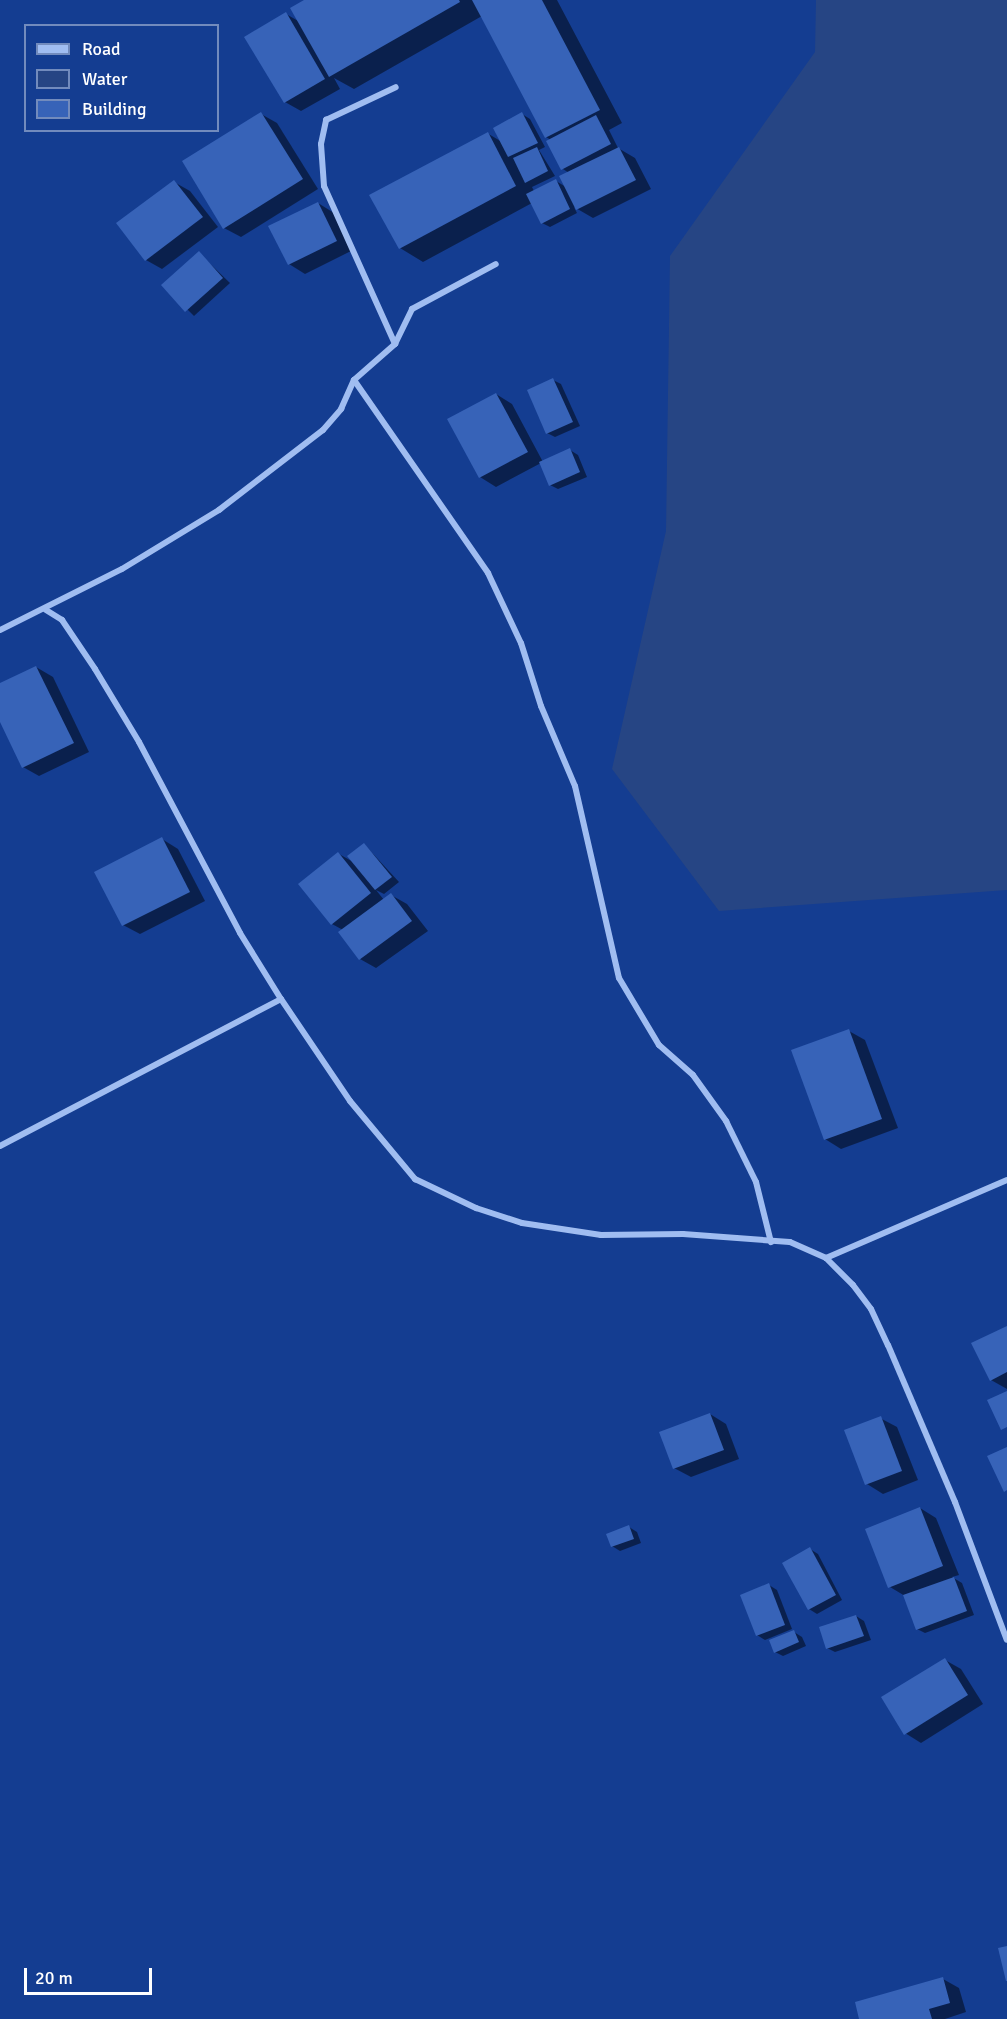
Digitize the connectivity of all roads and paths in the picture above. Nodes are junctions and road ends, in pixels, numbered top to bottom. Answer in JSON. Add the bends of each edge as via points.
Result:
{"nodes":[{"id":1,"x":396,"y":87,"type":"dead end"},
{"id":2,"x":496,"y":264,"type":"dead end"},
{"id":3,"x":395,"y":344,"type":"junction"},
{"id":4,"x":354,"y":380,"type":"junction"},
{"id":5,"x":46,"y":610,"type":"junction"},
{"id":6,"x":0,"y":630,"type":"edge"},
{"id":7,"x":282,"y":999,"type":"junction"},
{"id":8,"x":0,"y":1146,"type":"edge"},
{"id":9,"x":1007,"y":1180,"type":"edge"},
{"id":10,"x":771,"y":1242,"type":"junction"},
{"id":11,"x":826,"y":1258,"type":"junction"},
{"id":12,"x":1007,"y":1640,"type":"edge"}],
"edges":[{"from":1,"to":3,"type":"street","via":[[326,120],[321,144],[324,186]]},
{"from":2,"to":3,"type":"street","via":[[412,309]]},
{"from":3,"to":4,"type":"street"},
{"from":4,"to":5,"type":"street","via":[[341,409],[323,430],[219,510]]},
{"from":4,"to":10,"type":"street","via":[[492,583],[521,643],[541,705],[575,786],[619,978],[659,1045],[693,1075],[726,1120],[756,1182]]},
{"from":5,"to":6,"type":"street"},
{"from":5,"to":7,"type":"street","via":[[62,620],[100,678],[240,933]]},
{"from":7,"to":8,"type":"street"},
{"from":7,"to":10,"type":"street","via":[[377,1138],[415,1179],[435,1191],[522,1223],[601,1235],[683,1234]]},
{"from":9,"to":11,"type":"street"},
{"from":10,"to":11,"type":"street","via":[[790,1242]]},
{"from":11,"to":12,"type":"street","via":[[871,1309],[955,1502]]}]}
